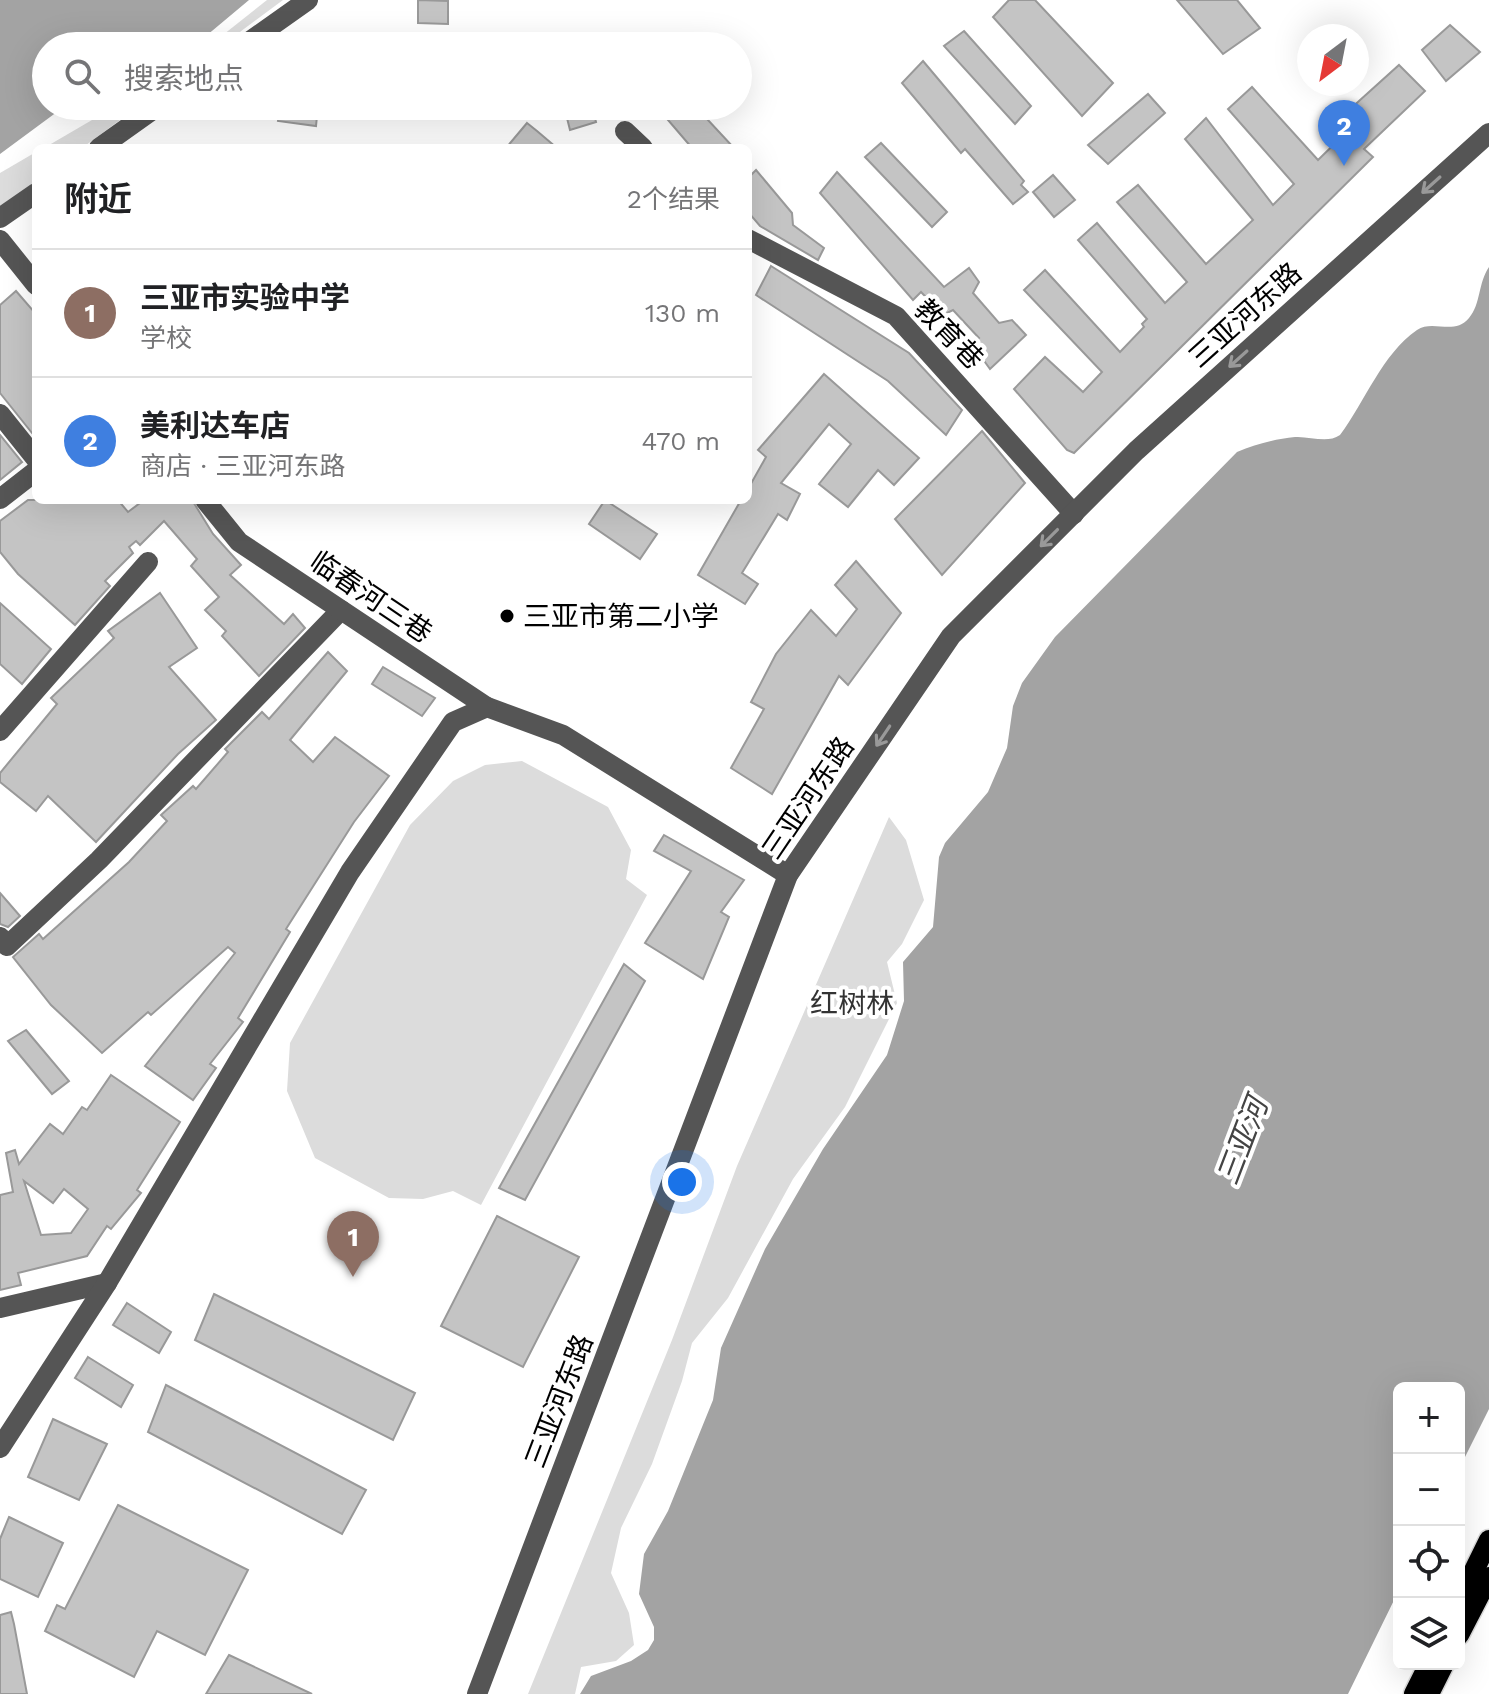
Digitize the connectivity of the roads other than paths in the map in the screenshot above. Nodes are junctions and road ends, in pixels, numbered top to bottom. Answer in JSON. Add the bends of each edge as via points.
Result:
{"nodes":[{"id":1,"x":308,"y":0,"type":"edge"},
{"id":2,"x":263,"y":32,"type":"edge"},
{"id":3,"x":138,"y":120,"type":"edge"},
{"id":4,"x":625,"y":131,"type":"dead end"},
{"id":5,"x":1489,"y":133,"type":"edge"},
{"id":6,"x":105,"y":144,"type":"edge"},
{"id":7,"x":639,"y":144,"type":"edge"},
{"id":8,"x":32,"y":196,"type":"edge"},
{"id":9,"x":0,"y":218,"type":"edge"},
{"id":10,"x":0,"y":240,"type":"edge"},
{"id":11,"x":752,"y":241,"type":"edge"},
{"id":12,"x":32,"y":280,"type":"edge"},
{"id":13,"x":0,"y":414,"type":"edge"},
{"id":14,"x":32,"y":454,"type":"edge"},
{"id":15,"x":32,"y":474,"type":"edge"},
{"id":16,"x":0,"y":499,"type":"edge"},
{"id":17,"x":208,"y":504,"type":"edge"},
{"id":18,"x":1074,"y":514,"type":"junction"},
{"id":19,"x":148,"y":562,"type":"dead end"},
{"id":20,"x":341,"y":610,"type":"junction"},
{"id":21,"x":487,"y":707,"type":"junction"},
{"id":22,"x":0,"y":731,"type":"edge"},
{"id":23,"x":788,"y":875,"type":"junction"},
{"id":24,"x":2,"y":944,"type":"edge"},
{"id":25,"x":107,"y":1283,"type":"junction"},
{"id":26,"x":0,"y":1308,"type":"edge"},
{"id":27,"x":0,"y":1448,"type":"edge"},
{"id":28,"x":1489,"y":1540,"type":"edge"},
{"id":29,"x":1489,"y":1577,"type":"edge"},
{"id":30,"x":1460,"y":1598,"type":"edge"},
{"id":31,"x":1465,"y":1623,"type":"edge"},
{"id":32,"x":1426,"y":1670,"type":"edge"},
{"id":33,"x":1441,"y":1670,"type":"edge"},
{"id":34,"x":477,"y":1694,"type":"edge"},
{"id":35,"x":1414,"y":1694,"type":"edge"},
{"id":36,"x":1429,"y":1694,"type":"edge"}],
"edges":[{"from":1,"to":2,"type":"street"},
{"from":3,"to":6,"type":"street"},
{"from":4,"to":7,"type":"street"},
{"from":5,"to":18,"type":"street","name":"三亚河东路","one_way":true,"via":[[1136,451]]},
{"from":8,"to":9,"type":"street"},
{"from":10,"to":12,"type":"street"},
{"from":11,"to":18,"type":"street","name":"教育巷","via":[[896,316]]},
{"from":13,"to":14,"type":"street"},
{"from":15,"to":16,"type":"street"},
{"from":17,"to":20,"type":"street","name":"临春河三巷","via":[[239,542]]},
{"from":18,"to":23,"type":"street","name":"三亚河东路","one_way":true,"via":[[951,636]]},
{"from":19,"to":22,"type":"street"},
{"from":20,"to":21,"type":"street","name":"临春河三巷"},
{"from":20,"to":24,"type":"street","via":[[99,860]]},
{"from":21,"to":23,"type":"street","name":"临春河三巷","via":[[563,735]]},
{"from":21,"to":25,"type":"street","via":[[453,722],[296,958]]},
{"from":23,"to":34,"type":"street","name":"三亚河东路"},
{"from":25,"to":26,"type":"street"},
{"from":25,"to":27,"type":"street"},
{"from":28,"to":30,"type":"main road"},
{"from":29,"to":31,"type":"main road"},
{"from":32,"to":35,"type":"main road"},
{"from":33,"to":36,"type":"main road"}]}
